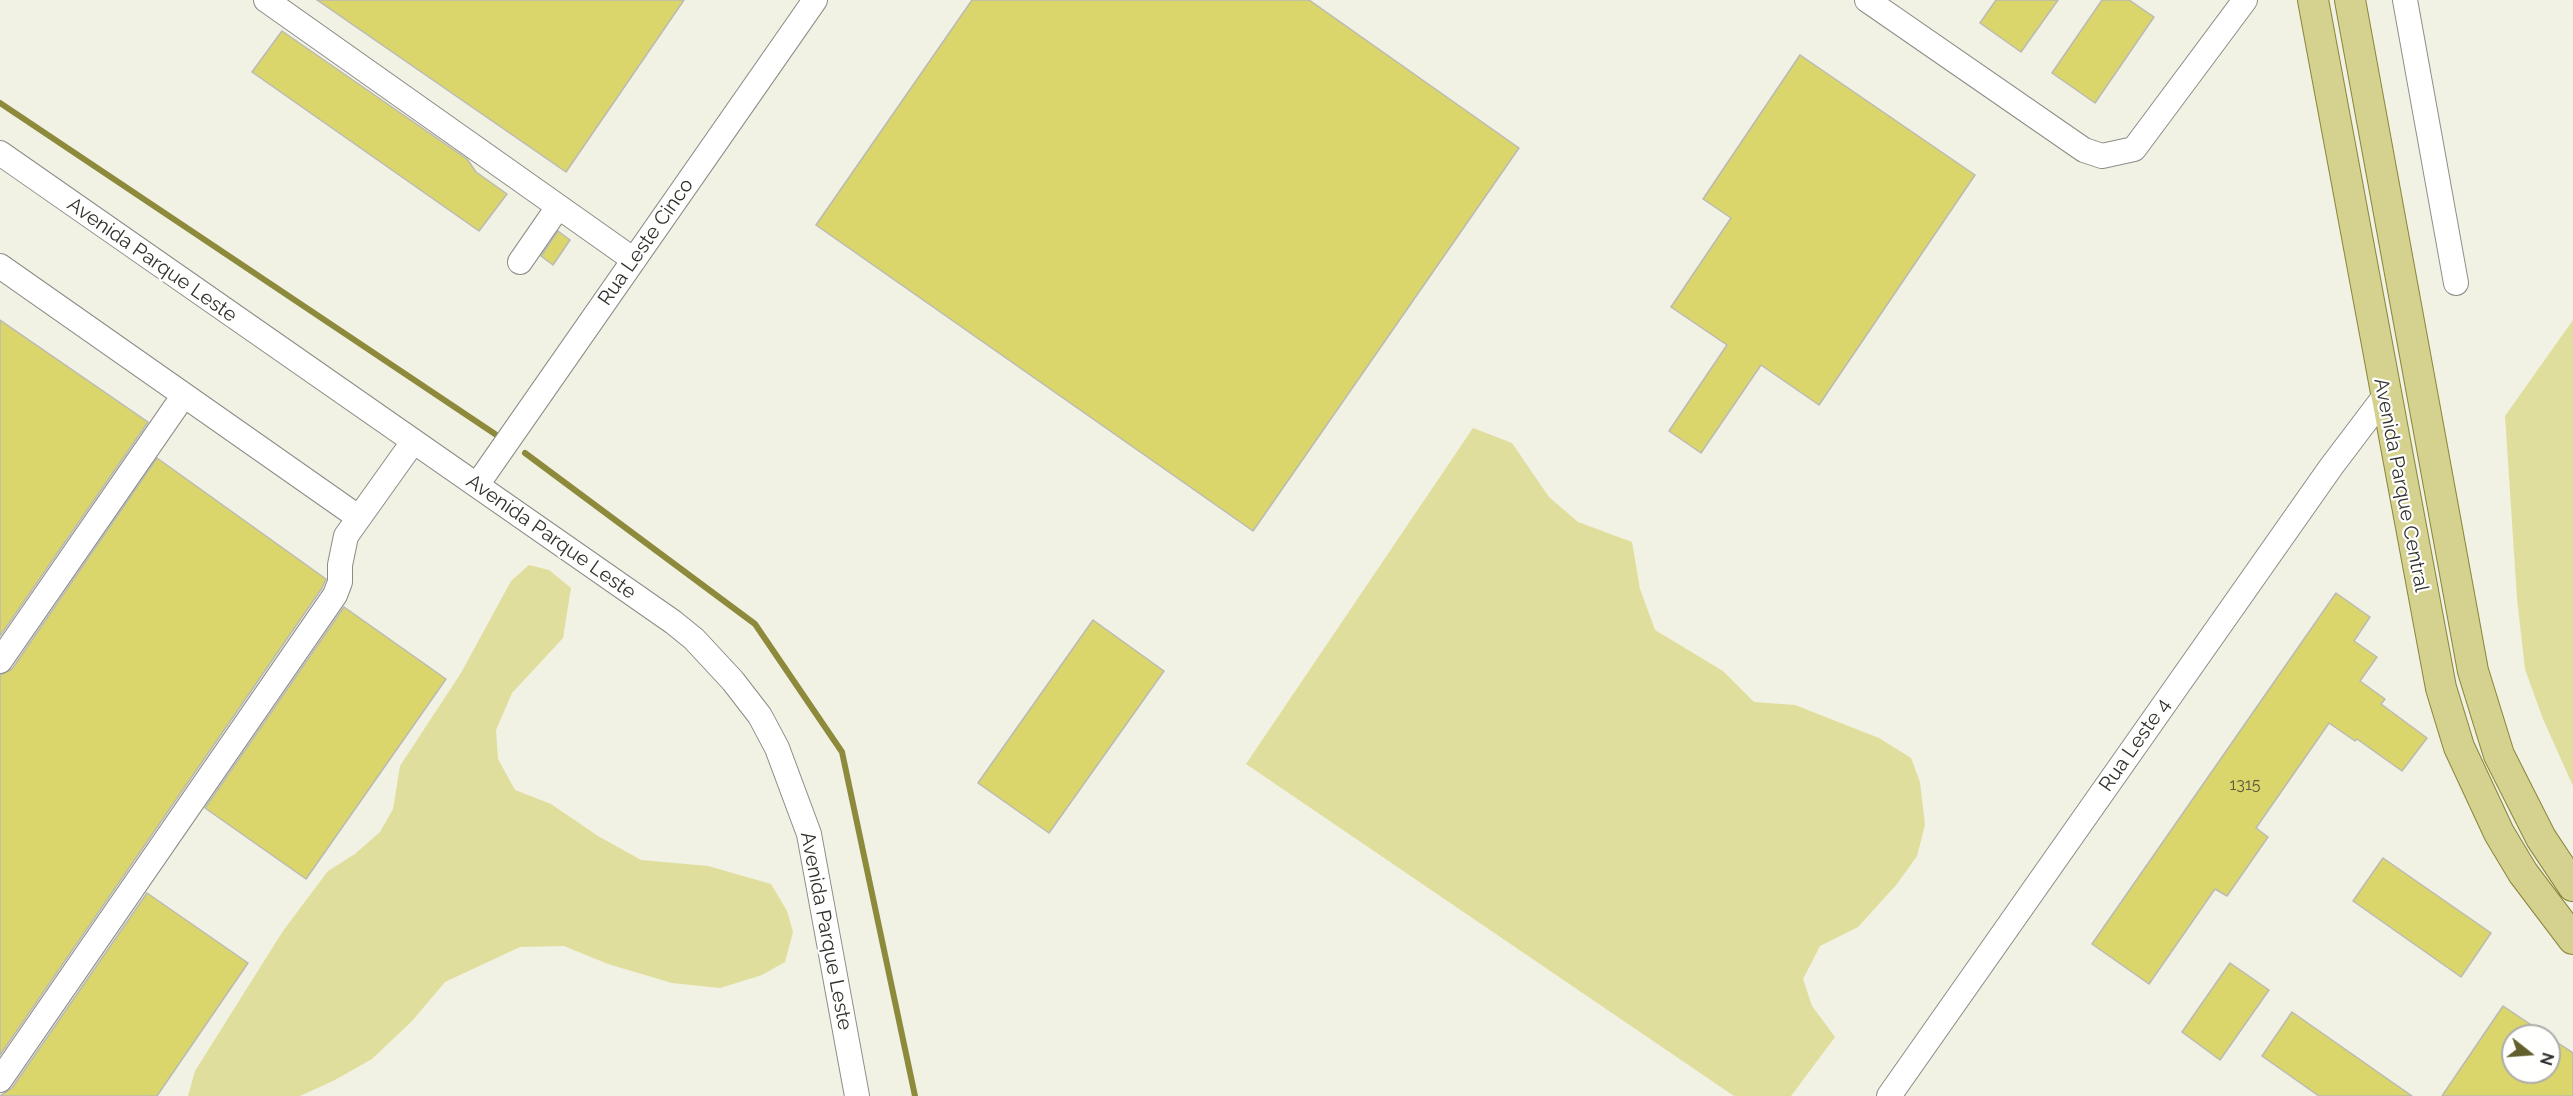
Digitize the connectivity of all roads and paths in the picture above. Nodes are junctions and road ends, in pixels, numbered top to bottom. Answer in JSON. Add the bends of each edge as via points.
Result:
{"nodes":[{"id":1,"x":266,"y":0,"type":"edge"},
{"id":2,"x":815,"y":0,"type":"edge"},
{"id":3,"x":1867,"y":0,"type":"edge"},
{"id":4,"x":2245,"y":0,"type":"edge"},
{"id":5,"x":2313,"y":0,"type":"edge"},
{"id":6,"x":2350,"y":0,"type":"edge"},
{"id":7,"x":2405,"y":0,"type":"edge"},
{"id":8,"x":0,"y":153,"type":"edge"},
{"id":9,"x":558,"y":207,"type":"junction"},
{"id":10,"x":634,"y":260,"type":"junction"},
{"id":11,"x":520,"y":262,"type":"dead end"},
{"id":12,"x":0,"y":266,"type":"edge"},
{"id":13,"x":2456,"y":284,"type":"dead end"},
{"id":14,"x":184,"y":395,"type":"junction"},
{"id":15,"x":2385,"y":397,"type":"junction"},
{"id":16,"x":412,"y":442,"type":"junction"},
{"id":17,"x":477,"y":485,"type":"junction"},
{"id":18,"x":358,"y":517,"type":"junction"},
{"id":19,"x":0,"y":661,"type":"edge"},
{"id":20,"x":2573,"y":886,"type":"edge"},
{"id":21,"x":2573,"y":939,"type":"edge"},
{"id":22,"x":0,"y":1080,"type":"edge"},
{"id":23,"x":857,"y":1096,"type":"edge"},
{"id":24,"x":1889,"y":1096,"type":"edge"}],
"edges":[{"from":1,"to":9,"type":"street"},
{"from":2,"to":10,"type":"street","name":"Rua Leste Cinco"},
{"from":3,"to":4,"type":"street","via":[[2084,150],[2102,156],[2134,148]]},
{"from":5,"to":15,"type":"main road","name":"Avenida Parque Central"},
{"from":6,"to":20,"type":"main road","name":"Avenida Parque Central","via":[[2474,671],[2499,755],[2541,838]]},
{"from":7,"to":13,"type":"street"},
{"from":8,"to":16,"type":"street","name":"Avenida Parque Leste"},
{"from":9,"to":10,"type":"street"},
{"from":9,"to":11,"type":"street"},
{"from":10,"to":17,"type":"street","name":"Rua Leste Cinco"},
{"from":12,"to":14,"type":"street"},
{"from":14,"to":18,"type":"street"},
{"from":14,"to":19,"type":"street"},
{"from":15,"to":21,"type":"main road","name":"Avenida Parque Central","via":[[2440,688],[2459,747],[2499,833]]},
{"from":15,"to":24,"type":"street","name":"Rua Leste 4","via":[[2318,486]]},
{"from":16,"to":17,"type":"street","name":"Avenida Parque Leste"},
{"from":16,"to":18,"type":"street"},
{"from":17,"to":23,"type":"street","name":"Avenida Parque Leste","via":[[694,639],[760,716],[786,770],[809,834]]},
{"from":18,"to":22,"type":"street","via":[[346,536],[335,595]]}]}
